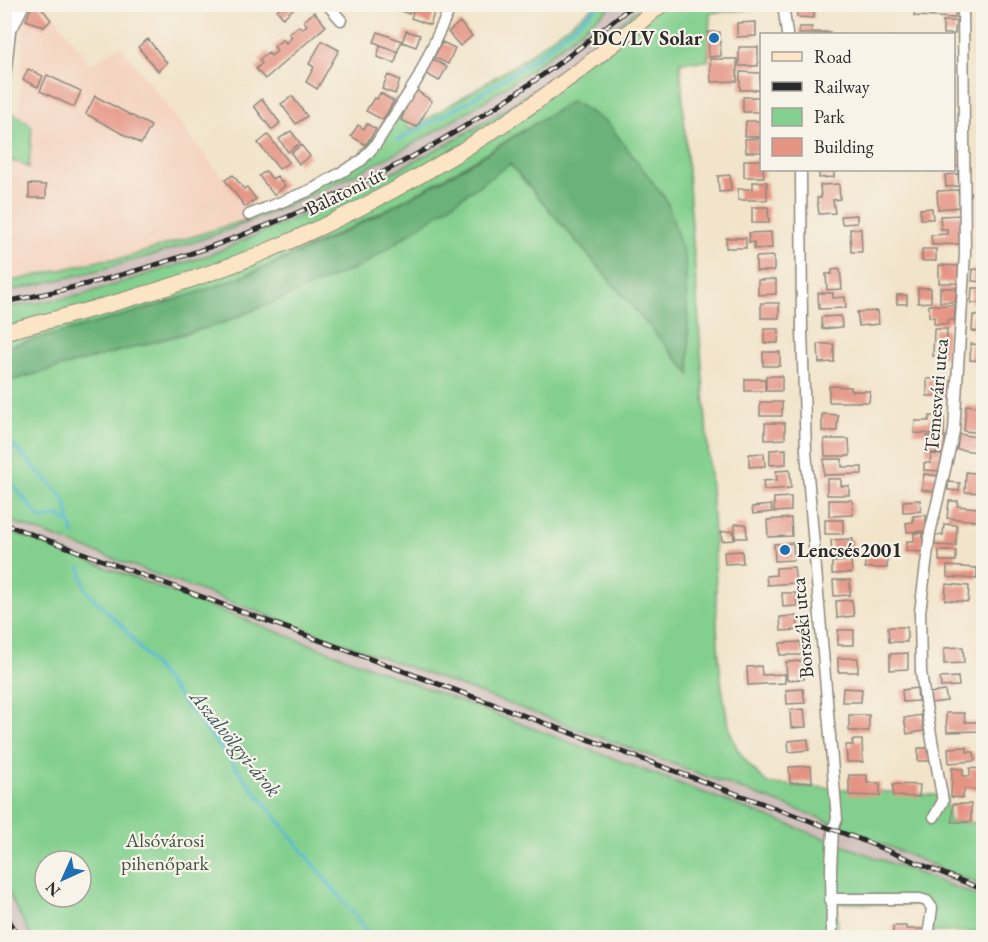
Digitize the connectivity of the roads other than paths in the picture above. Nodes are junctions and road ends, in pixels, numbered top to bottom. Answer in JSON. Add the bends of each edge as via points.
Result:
{"nodes":[{"id":1,"x":13,"y":4,"type":"edge"},
{"id":2,"x":24,"y":4,"type":"edge"},
{"id":3,"x":327,"y":4,"type":"edge"},
{"id":4,"x":452,"y":4,"type":"edge"},
{"id":5,"x":662,"y":4,"type":"edge"},
{"id":6,"x":783,"y":4,"type":"edge"},
{"id":7,"x":963,"y":4,"type":"edge"},
{"id":8,"x":341,"y":20,"type":"dead end"},
{"id":9,"x":11,"y":30,"type":"junction"},
{"id":10,"x":787,"y":33,"type":"edge"},
{"id":11,"x":4,"y":86,"type":"edge"},
{"id":12,"x":801,"y":171,"type":"edge"},
{"id":13,"x":249,"y":214,"type":"dead end"},
{"id":14,"x":4,"y":332,"type":"edge"},
{"id":15,"x":934,"y":817,"type":"dead end"},
{"id":16,"x":830,"y":899,"type":"junction"},
{"id":17,"x":832,"y":938,"type":"edge"},
{"id":18,"x":928,"y":938,"type":"edge"}],
"edges":[{"from":1,"to":9,"type":"street"},
{"from":2,"to":9,"type":"street"},
{"from":3,"to":8,"type":"street"},
{"from":4,"to":13,"type":"street","via":[[417,80],[362,160],[313,189]]},
{"from":5,"to":14,"type":"main road","name":"Balatoni út","via":[[591,62],[497,130],[351,213],[259,254],[185,281]]},
{"from":6,"to":10,"type":"street"},
{"from":7,"to":15,"type":"street","name":"Temesvári utca","via":[[965,254],[954,431],[930,533],[920,612],[921,670],[943,801]]},
{"from":9,"to":11,"type":"street"},
{"from":12,"to":16,"type":"street","name":"Borszéki utca","via":[[806,451],[837,819],[833,829]]},
{"from":16,"to":17,"type":"street","name":"Borszéki utca"},
{"from":16,"to":18,"type":"street","via":[[920,898],[932,908]]}]}
